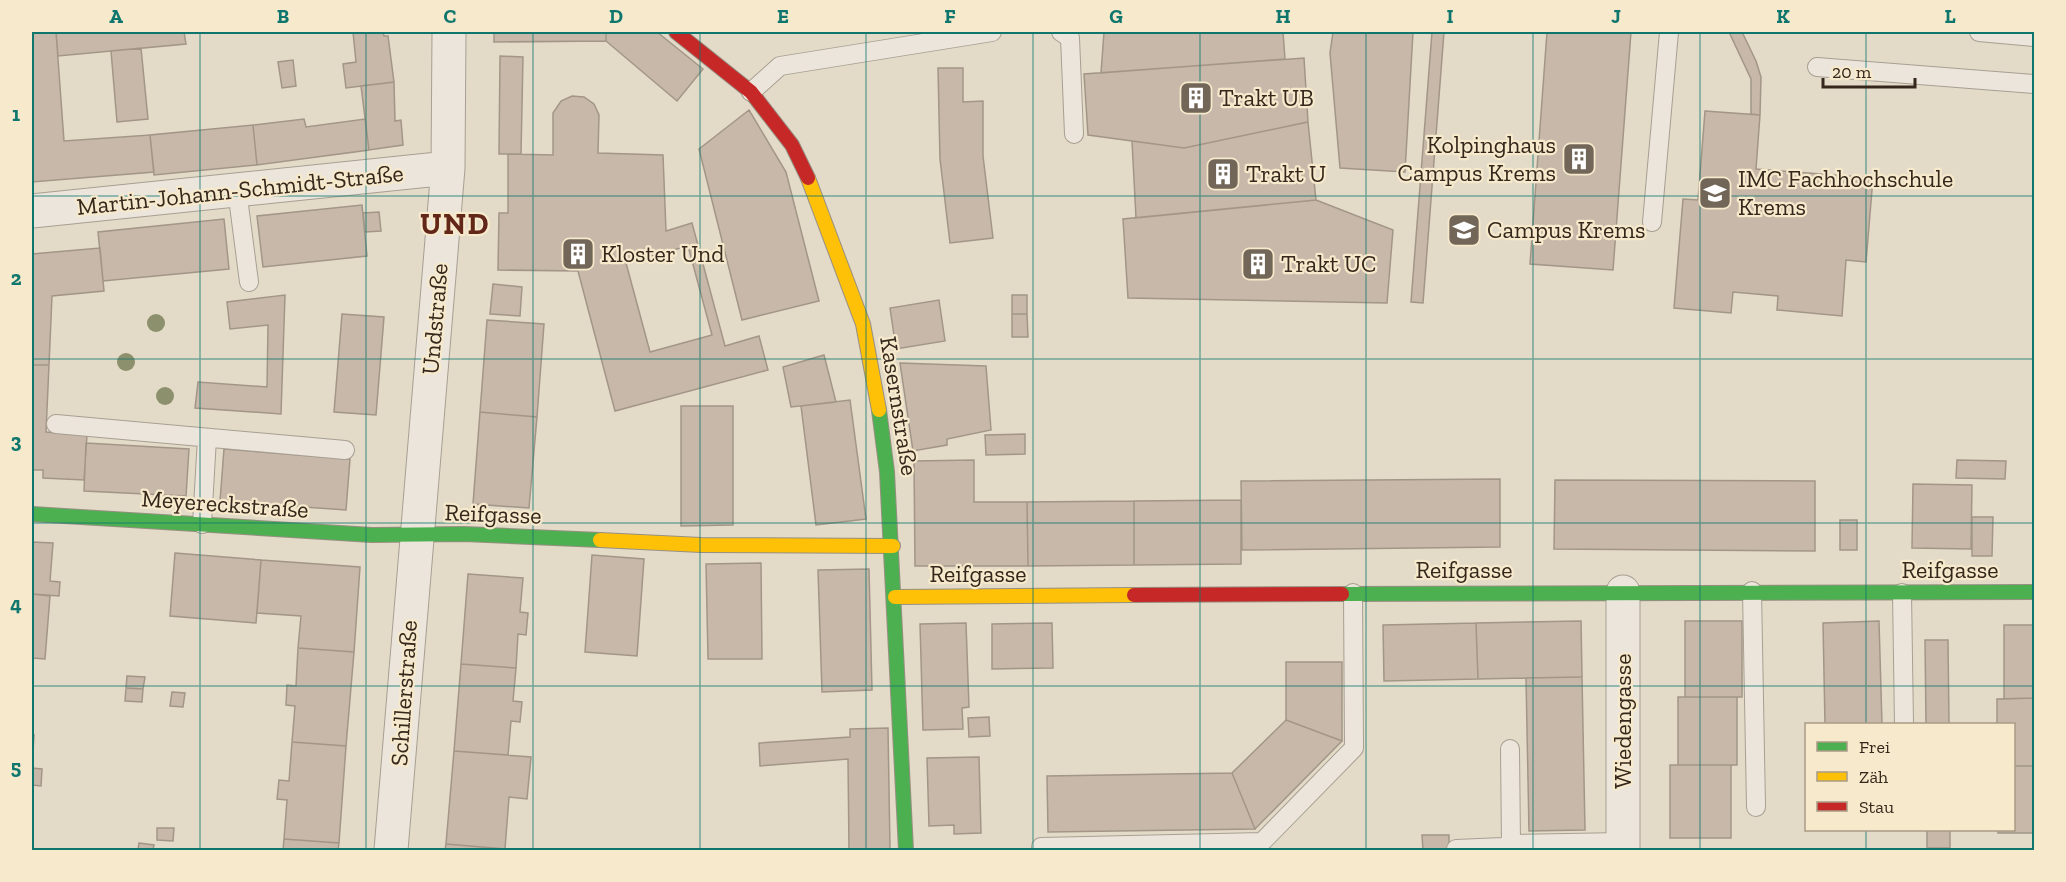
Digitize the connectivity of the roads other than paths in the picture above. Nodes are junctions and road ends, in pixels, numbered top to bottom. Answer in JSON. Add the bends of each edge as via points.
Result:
{"nodes":[{"id":1,"x":449,"y":32,"type":"edge"},
{"id":2,"x":676,"y":32,"type":"edge"},
{"id":3,"x":992,"y":32,"type":"edge"},
{"id":4,"x":1061,"y":32,"type":"edge"},
{"id":5,"x":1669,"y":32,"type":"edge"},
{"id":6,"x":1978,"y":32,"type":"edge"},
{"id":7,"x":965,"y":34,"type":"edge"},
{"id":8,"x":2034,"y":37,"type":"edge"},
{"id":9,"x":1817,"y":67,"type":"dead end"},
{"id":10,"x":2034,"y":84,"type":"edge"},
{"id":11,"x":752,"y":92,"type":"junction"},
{"id":12,"x":1074,"y":134,"type":"dead end"},
{"id":13,"x":448,"y":168,"type":"junction"},
{"id":14,"x":237,"y":190,"type":"junction"},
{"id":15,"x":32,"y":211,"type":"edge"},
{"id":16,"x":1652,"y":222,"type":"dead end"},
{"id":17,"x":249,"y":282,"type":"dead end"},
{"id":18,"x":56,"y":424,"type":"dead end"},
{"id":19,"x":207,"y":438,"type":"junction"},
{"id":20,"x":345,"y":450,"type":"dead end"},
{"id":21,"x":32,"y":514,"type":"edge"},
{"id":22,"x":202,"y":525,"type":"junction"},
{"id":23,"x":416,"y":535,"type":"junction"},
{"id":24,"x":893,"y":546,"type":"junction"},
{"id":25,"x":1752,"y":591,"type":"junction"},
{"id":26,"x":1623,"y":592,"type":"junction"},
{"id":27,"x":2034,"y":592,"type":"edge"},
{"id":28,"x":1353,"y":593,"type":"junction"},
{"id":29,"x":1902,"y":593,"type":"junction"},
{"id":30,"x":895,"y":597,"type":"junction"},
{"id":31,"x":1904,"y":723,"type":"edge"},
{"id":32,"x":1510,"y":749,"type":"dead end"},
{"id":33,"x":1756,"y":807,"type":"dead end"},
{"id":34,"x":1511,"y":844,"type":"junction"},
{"id":35,"x":1623,"y":846,"type":"edge"},
{"id":36,"x":1041,"y":847,"type":"dead end"},
{"id":37,"x":1456,"y":849,"type":"dead end"},
{"id":38,"x":391,"y":850,"type":"edge"},
{"id":39,"x":906,"y":850,"type":"edge"}],
"edges":[{"from":1,"to":13,"type":"street","name":"Undstraße"},
{"from":2,"to":11,"type":"street","name":"Kasernstraße"},
{"from":3,"to":7,"type":"lane"},
{"from":4,"to":12,"type":"lane","via":[[1070,38]]},
{"from":5,"to":16,"type":"lane"},
{"from":6,"to":8,"type":"lane"},
{"from":7,"to":11,"type":"lane","via":[[780,66]]},
{"from":9,"to":10,"type":"lane"},
{"from":11,"to":24,"type":"street","name":"Kasernstraße","via":[[792,145],[809,180],[863,324],[877,395]]},
{"from":13,"to":14,"type":"street","name":"Martin-Johann-Schmidt-Straße"},
{"from":13,"to":23,"type":"street","name":"Undstraße"},
{"from":14,"to":15,"type":"street","name":"Martin-Johann-Schmidt-Straße"},
{"from":14,"to":17,"type":"lane"},
{"from":18,"to":19,"type":"lane"},
{"from":19,"to":20,"type":"lane"},
{"from":19,"to":22,"type":"lane"},
{"from":21,"to":22,"type":"street","name":"Meyereckstraße"},
{"from":22,"to":23,"type":"street","name":"Meyereckstraße"},
{"from":23,"to":24,"type":"street","name":"Reifgasse","via":[[701,545]]},
{"from":23,"to":38,"type":"street","name":"Schillerstraße"},
{"from":24,"to":30,"type":"street","name":"Kasernstraße"},
{"from":25,"to":26,"type":"street","name":"Reifgasse"},
{"from":25,"to":29,"type":"street","name":"Reifgasse"},
{"from":25,"to":33,"type":"lane"},
{"from":26,"to":28,"type":"street","name":"Reifgasse"},
{"from":26,"to":35,"type":"street","name":"Wiedengasse"},
{"from":27,"to":29,"type":"street","name":"Reifgasse"},
{"from":28,"to":30,"type":"street","name":"Reifgasse"},
{"from":28,"to":36,"type":"lane","via":[[1354,748],[1262,842]]},
{"from":29,"to":31,"type":"lane"},
{"from":30,"to":39,"type":"street","name":"Kasernstraße"},
{"from":32,"to":34,"type":"lane"},
{"from":34,"to":35,"type":"lane"},
{"from":34,"to":37,"type":"lane"}]}
